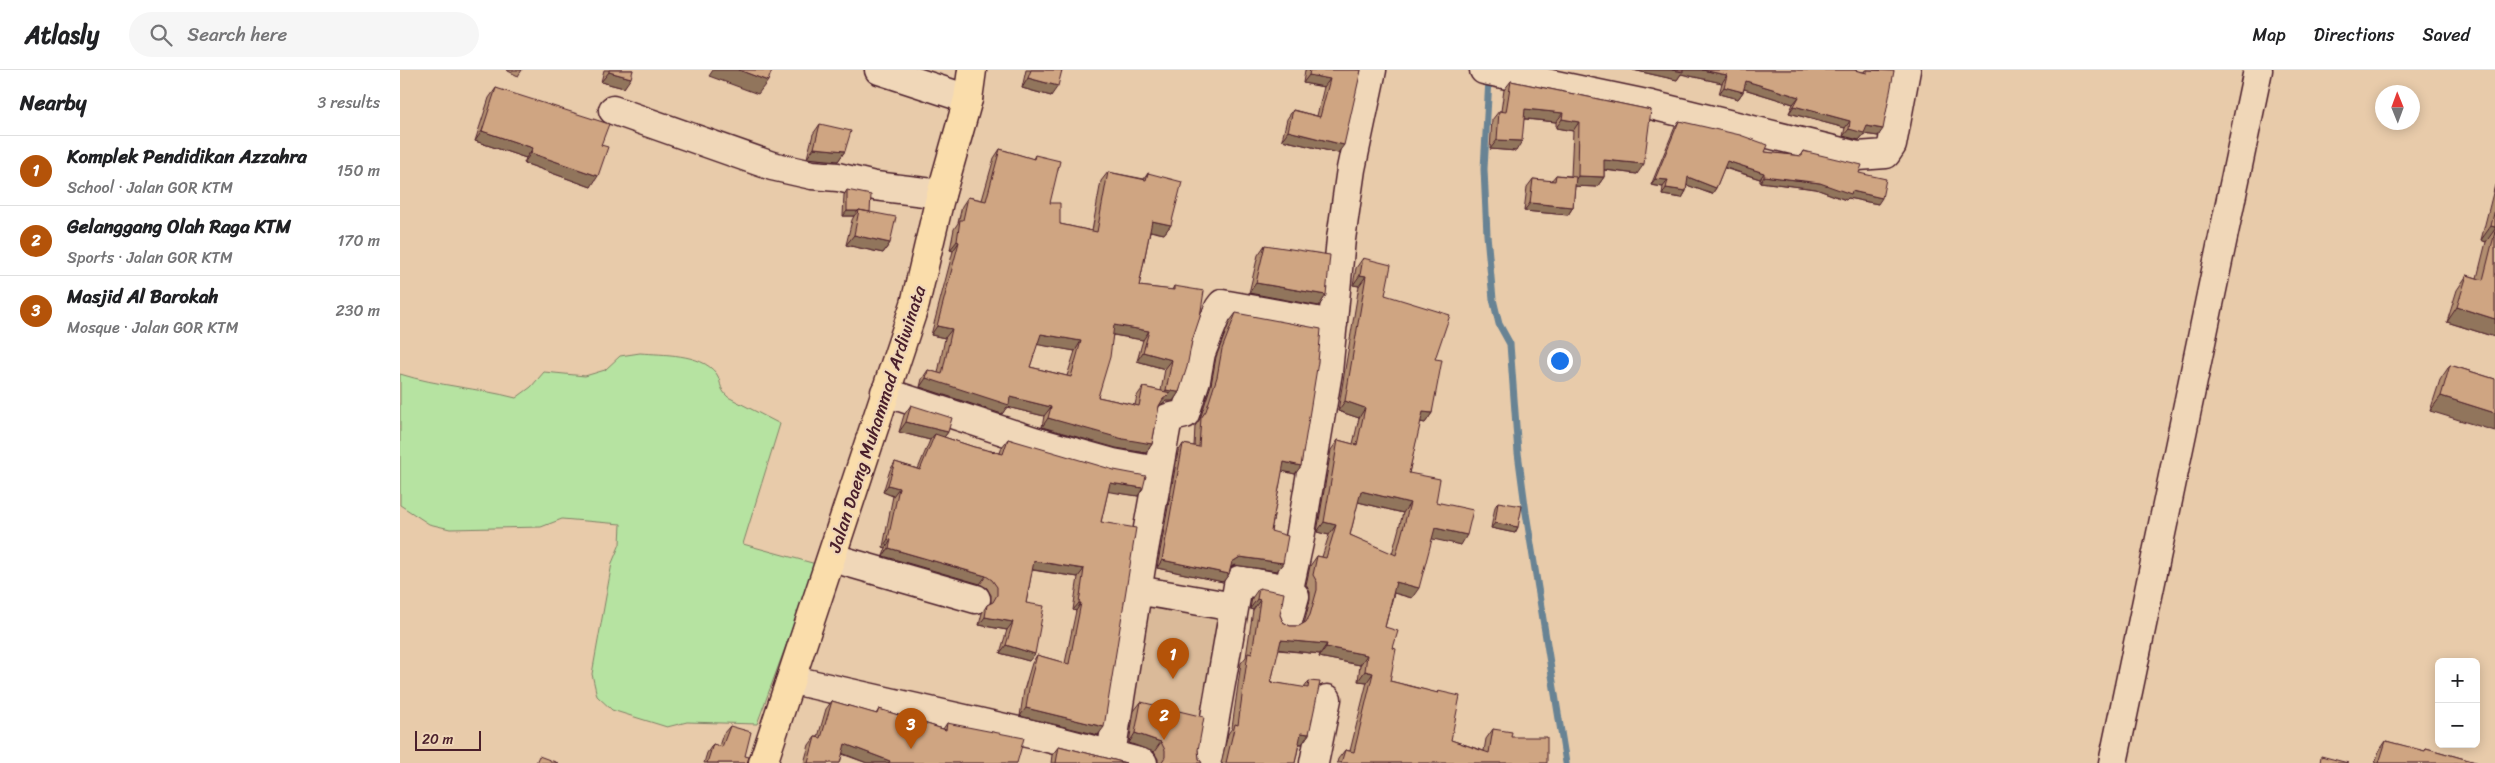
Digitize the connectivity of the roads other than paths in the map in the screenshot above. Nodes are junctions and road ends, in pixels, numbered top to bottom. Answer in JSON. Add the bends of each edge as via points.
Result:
{"nodes":[{"id":1,"x":879,"y":70,"type":"edge"},
{"id":2,"x":972,"y":70,"type":"edge"},
{"id":3,"x":1372,"y":70,"type":"edge"},
{"id":4,"x":1484,"y":70,"type":"edge"},
{"id":5,"x":1906,"y":70,"type":"edge"},
{"id":6,"x":2258,"y":70,"type":"edge"},
{"id":7,"x":1549,"y":76,"type":"edge"},
{"id":8,"x":968,"y":99,"type":"junction"},
{"id":9,"x":613,"y":110,"type":"dead end"},
{"id":10,"x":941,"y":194,"type":"junction"},
{"id":11,"x":1333,"y":324,"type":"junction"},
{"id":12,"x":885,"y":392,"type":"junction"},
{"id":13,"x":1157,"y":471,"type":"junction"},
{"id":14,"x":832,"y":558,"type":"junction"},
{"id":15,"x":1289,"y":589,"type":"junction"},
{"id":16,"x":1137,"y":590,"type":"junction"},
{"id":17,"x":976,"y":599,"type":"dead end"},
{"id":18,"x":1234,"y":607,"type":"junction"},
{"id":19,"x":1288,"y":621,"type":"dead end"},
{"id":20,"x":793,"y":680,"type":"junction"},
{"id":21,"x":1327,"y":698,"type":"dead end"},
{"id":22,"x":1125,"y":760,"type":"edge"},
{"id":23,"x":764,"y":763,"type":"edge"},
{"id":24,"x":1207,"y":763,"type":"edge"},
{"id":25,"x":1314,"y":763,"type":"edge"},
{"id":26,"x":2113,"y":763,"type":"edge"}],
"edges":[{"from":1,"to":8,"type":"street"},
{"from":2,"to":8,"type":"main road","name":"Jalan Daeng Muhammad Ardiwinata"},
{"from":3,"to":11,"type":"street","via":[[1351,169]]},
{"from":4,"to":7,"type":"street"},
{"from":5,"to":7,"type":"street","via":[[1892,145],[1886,154],[1858,156],[1651,105]]},
{"from":6,"to":26,"type":"street"},
{"from":8,"to":10,"type":"main road","name":"Jalan Daeng Muhammad Ardiwinata"},
{"from":9,"to":10,"type":"street","via":[[772,166],[875,186]]},
{"from":10,"to":12,"type":"main road","name":"Jalan Daeng Muhammad Ardiwinata","via":[[915,304]]},
{"from":11,"to":13,"type":"street","via":[[1222,304],[1201,353],[1185,414],[1168,418]]},
{"from":11,"to":15,"type":"street","via":[[1328,372]]},
{"from":12,"to":13,"type":"street","via":[[1034,441]]},
{"from":12,"to":14,"type":"main road","name":"Jalan Daeng Muhammad Ardiwinata"},
{"from":13,"to":16,"type":"street"},
{"from":14,"to":17,"type":"street"},
{"from":14,"to":20,"type":"main road","name":"Jalan Daeng Muhammad Ardiwinata"},
{"from":15,"to":18,"type":"street","via":[[1239,580]]},
{"from":15,"to":19,"type":"street","via":[[1295,596]]},
{"from":16,"to":18,"type":"street"},
{"from":16,"to":22,"type":"street"},
{"from":18,"to":24,"type":"street"},
{"from":20,"to":22,"type":"street"},
{"from":20,"to":23,"type":"main road","name":"Jalan Daeng Muhammad Ardiwinata"},
{"from":21,"to":25,"type":"street"}]}
